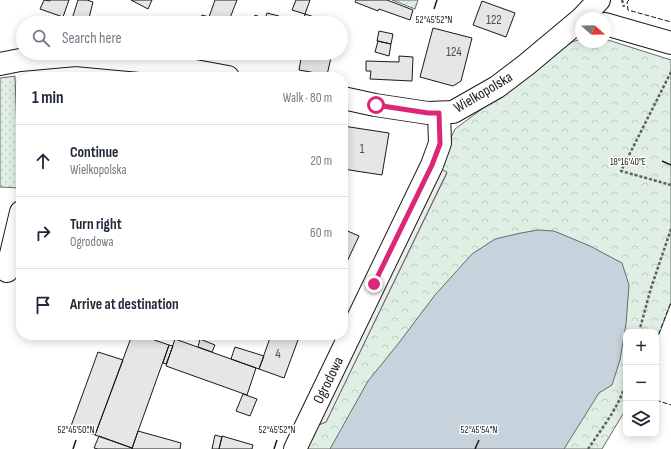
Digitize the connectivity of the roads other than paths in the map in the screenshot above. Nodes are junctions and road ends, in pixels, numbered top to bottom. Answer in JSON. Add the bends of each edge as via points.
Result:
{"nodes":[{"id":1,"x":599,"y":0,"type":"edge"},
{"id":2,"x":588,"y":12,"type":"edge"},
{"id":3,"x":575,"y":24,"type":"edge"},
{"id":4,"x":611,"y":26,"type":"edge"},
{"id":5,"x":671,"y":44,"type":"edge"},
{"id":6,"x":50,"y":60,"type":"edge"},
{"id":7,"x":130,"y":60,"type":"edge"},
{"id":8,"x":14,"y":67,"type":"edge"},
{"id":9,"x":201,"y":72,"type":"edge"},
{"id":10,"x":348,"y":99,"type":"edge"},
{"id":11,"x":439,"y":113,"type":"junction"},
{"id":12,"x":16,"y":233,"type":"edge"},
{"id":13,"x":7,"y":271,"type":"dead end"},
{"id":14,"x":348,"y":339,"type":"edge"},
{"id":15,"x":348,"y":340,"type":"edge"},
{"id":16,"x":295,"y":449,"type":"edge"}],
"edges":[{"from":1,"to":2,"type":"street","name":"Wielkopolska"},
{"from":3,"to":11,"type":"street","name":"Wielkopolska","via":[[497,87],[453,112]]},
{"from":4,"to":5,"type":"street"},
{"from":6,"to":8,"type":"street"},
{"from":7,"to":9,"type":"street"},
{"from":10,"to":11,"type":"street","name":"Wielkopolska"},
{"from":11,"to":14,"type":"street","name":"Ogrodowa","via":[[440,144],[432,165]]},
{"from":12,"to":13,"type":"street"},
{"from":15,"to":16,"type":"street","name":"Ogrodowa"}]}
